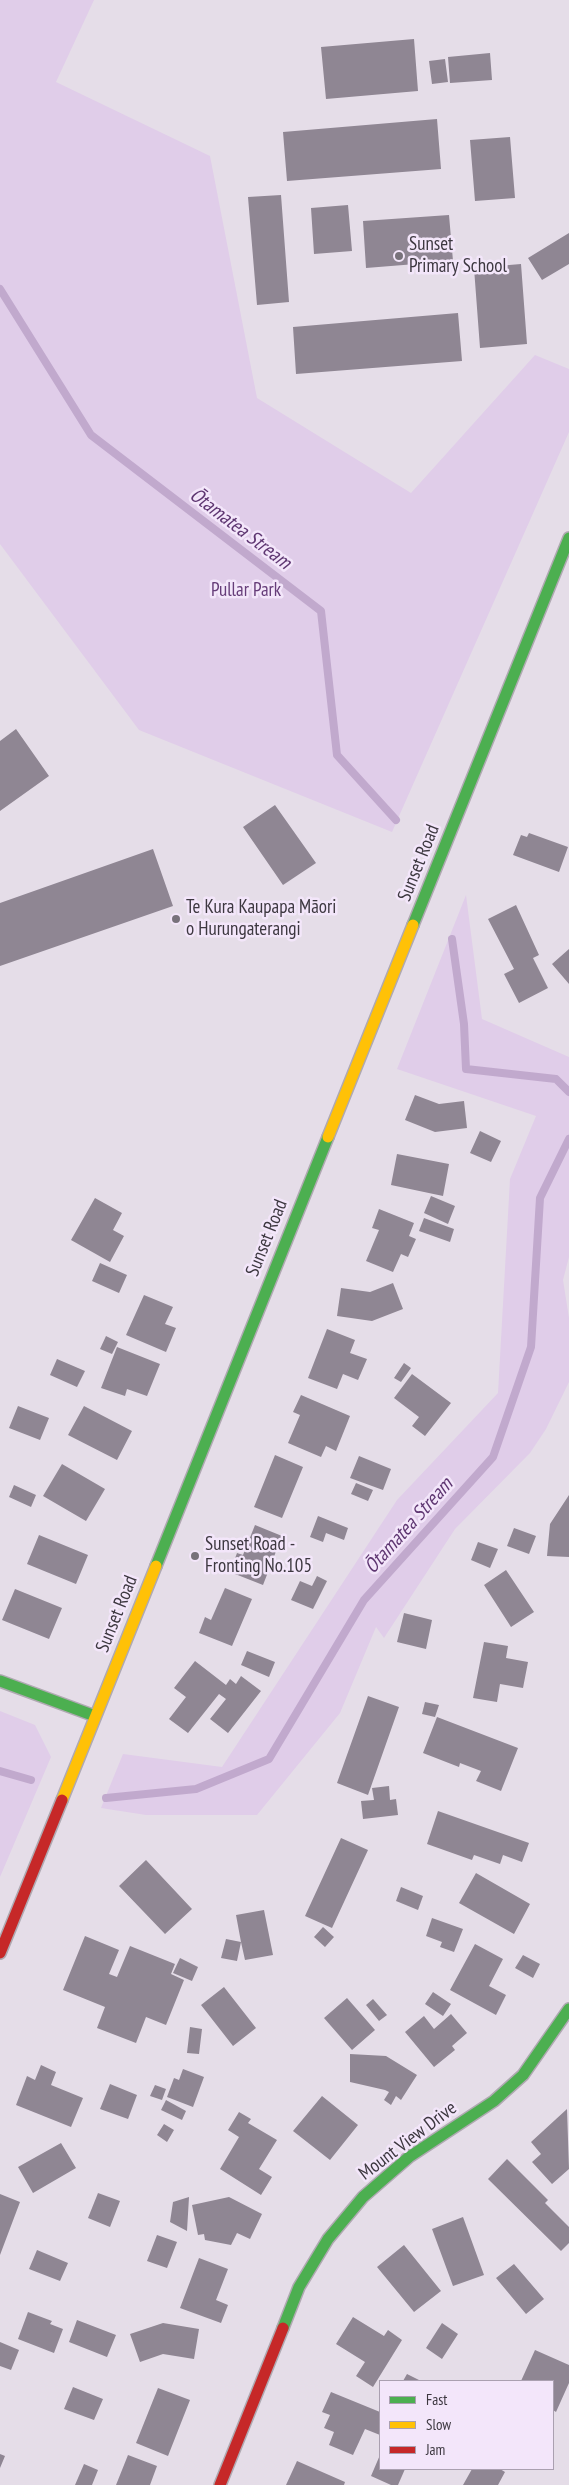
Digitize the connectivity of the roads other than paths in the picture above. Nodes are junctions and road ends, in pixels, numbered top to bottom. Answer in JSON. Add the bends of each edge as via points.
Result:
{"nodes":[{"id":1,"x":569,"y":538,"type":"edge"},
{"id":2,"x":0,"y":1681,"type":"edge"},
{"id":3,"x":95,"y":1716,"type":"junction"},
{"id":4,"x":0,"y":1953,"type":"edge"},
{"id":5,"x":569,"y":2009,"type":"edge"},
{"id":6,"x":220,"y":2485,"type":"edge"}],
"edges":[{"from":1,"to":3,"type":"main road","name":"Sunset Road"},
{"from":2,"to":3,"type":"main road"},
{"from":3,"to":4,"type":"main road","name":"Sunset Road"},
{"from":5,"to":6,"type":"main road","name":"Mount View Drive","via":[[523,2075],[494,2101],[409,2157],[362,2197],[328,2239],[299,2287]]}]}
